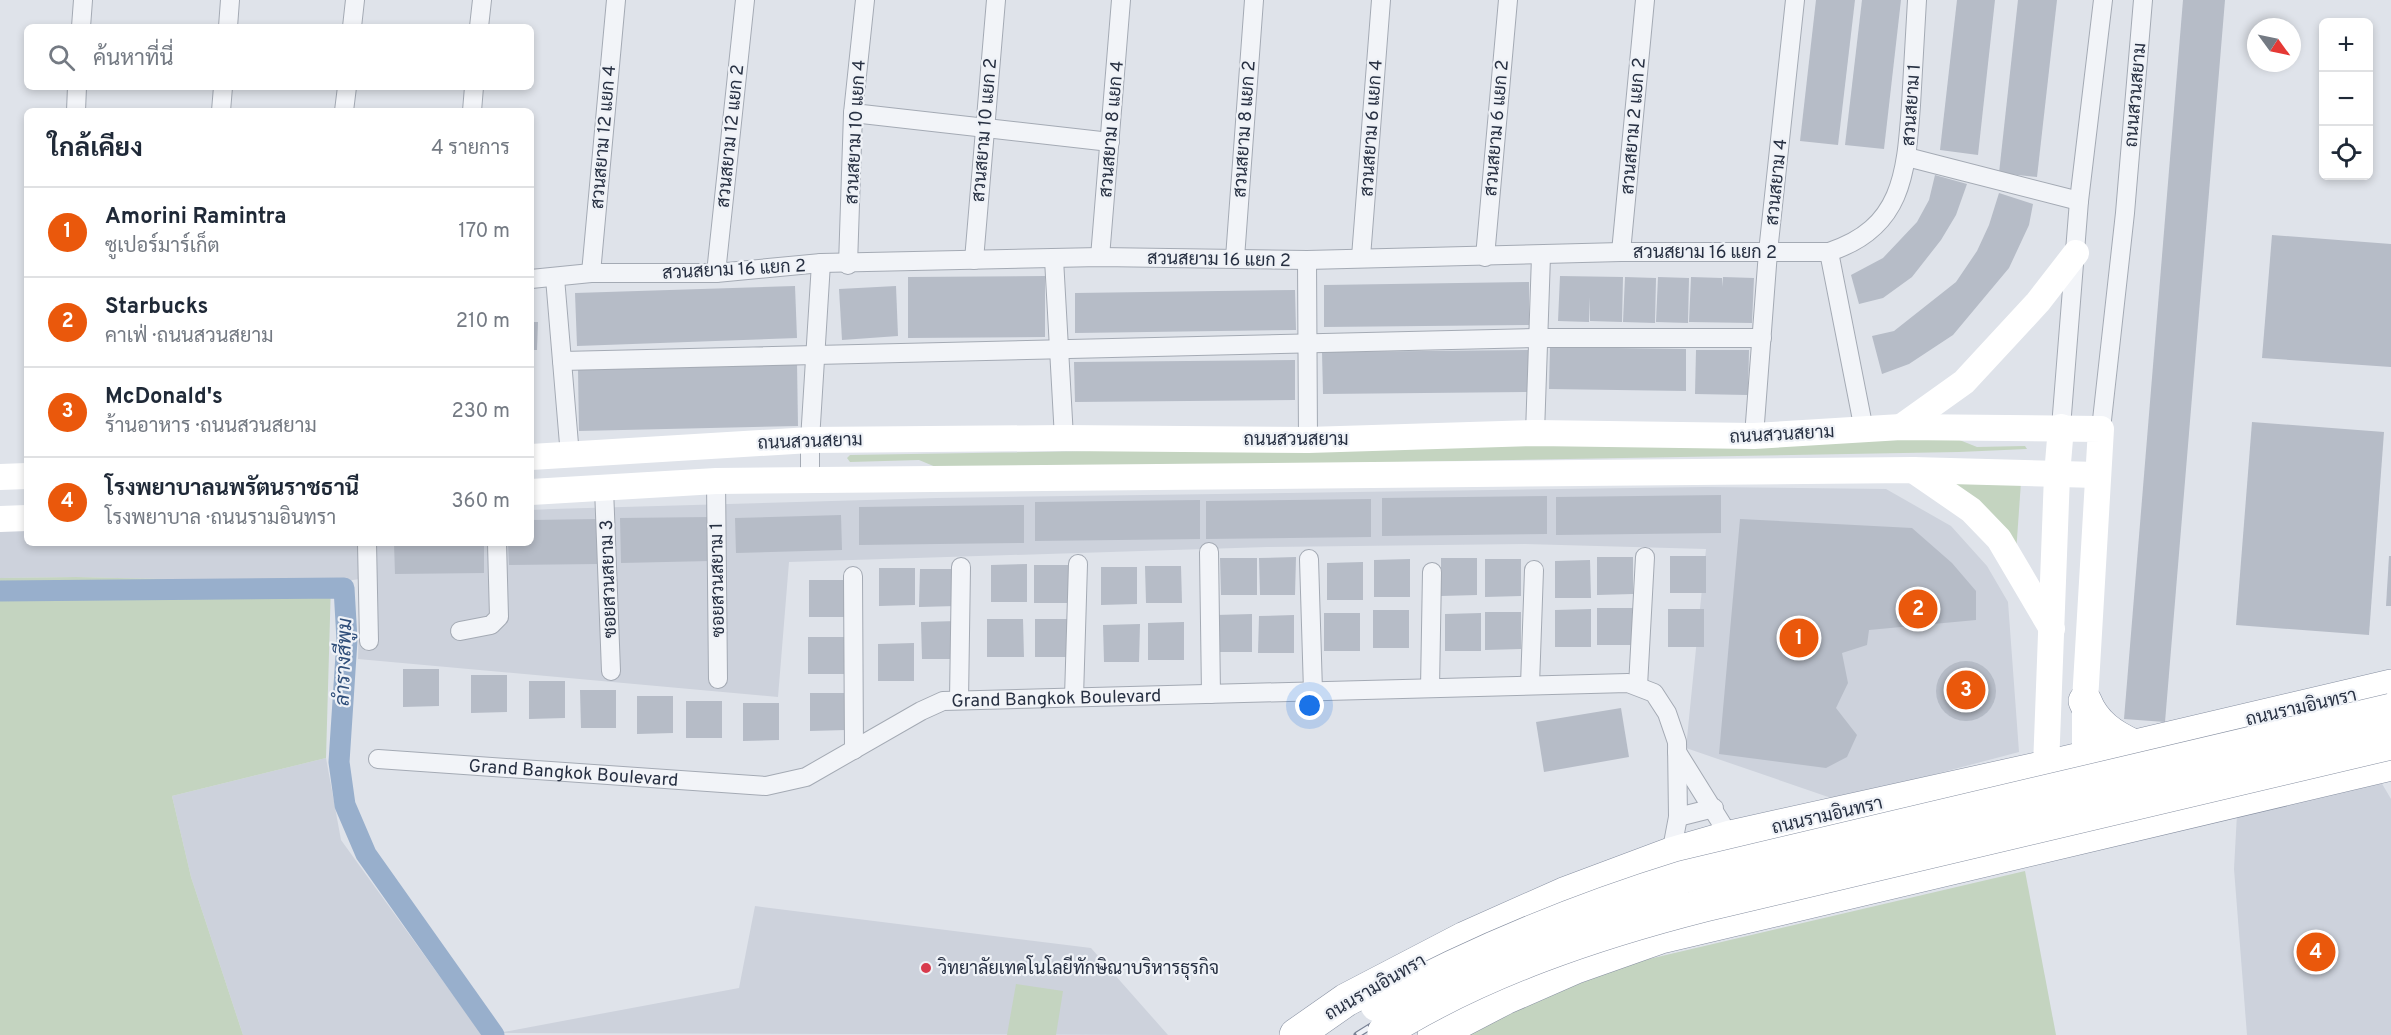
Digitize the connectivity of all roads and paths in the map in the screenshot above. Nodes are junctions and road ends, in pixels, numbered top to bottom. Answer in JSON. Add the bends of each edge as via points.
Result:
{"nodes":[{"id":1,"x":83,"y":0,"type":"edge"},
{"id":2,"x":230,"y":0,"type":"edge"},
{"id":3,"x":355,"y":0,"type":"edge"},
{"id":4,"x":482,"y":0,"type":"edge"},
{"id":5,"x":616,"y":0,"type":"edge"},
{"id":6,"x":745,"y":0,"type":"edge"},
{"id":7,"x":865,"y":0,"type":"edge"},
{"id":8,"x":996,"y":0,"type":"edge"},
{"id":9,"x":1121,"y":0,"type":"edge"},
{"id":10,"x":1254,"y":0,"type":"edge"},
{"id":11,"x":1381,"y":0,"type":"edge"},
{"id":12,"x":1508,"y":0,"type":"edge"},
{"id":13,"x":1645,"y":0,"type":"edge"},
{"id":14,"x":1795,"y":0,"type":"edge"},
{"id":15,"x":1917,"y":0,"type":"edge"},
{"id":16,"x":2103,"y":0,"type":"edge"},
{"id":17,"x":2144,"y":0,"type":"edge"},
{"id":18,"x":81,"y":24,"type":"edge"},
{"id":19,"x":228,"y":24,"type":"edge"},
{"id":20,"x":352,"y":24,"type":"edge"},
{"id":21,"x":479,"y":24,"type":"edge"},
{"id":22,"x":77,"y":90,"type":"edge"},
{"id":23,"x":223,"y":90,"type":"edge"},
{"id":24,"x":346,"y":90,"type":"edge"},
{"id":25,"x":474,"y":90,"type":"edge"},
{"id":26,"x":76,"y":108,"type":"edge"},
{"id":27,"x":220,"y":108,"type":"edge"},
{"id":28,"x":344,"y":108,"type":"edge"},
{"id":29,"x":472,"y":108,"type":"edge"},
{"id":30,"x":853,"y":113,"type":"junction"},
{"id":31,"x":984,"y":126,"type":"junction"},
{"id":32,"x":1110,"y":142,"type":"junction"},
{"id":33,"x":1907,"y":157,"type":"junction"},
{"id":34,"x":2079,"y":201,"type":"junction"},
{"id":35,"x":1892,"y":207,"type":"joint"},
{"id":36,"x":1621,"y":252,"type":"junction"},
{"id":37,"x":1768,"y":252,"type":"junction"},
{"id":38,"x":1829,"y":252,"type":"junction"},
{"id":39,"x":2076,"y":253,"type":"junction"},
{"id":40,"x":1541,"y":256,"type":"junction"},
{"id":41,"x":1361,"y":257,"type":"junction"},
{"id":42,"x":1485,"y":257,"type":"junction"},
{"id":43,"x":1100,"y":258,"type":"junction"},
{"id":44,"x":1235,"y":258,"type":"junction"},
{"id":45,"x":1054,"y":259,"type":"junction"},
{"id":46,"x":974,"y":260,"type":"junction"},
{"id":47,"x":1307,"y":260,"type":"junction"},
{"id":48,"x":820,"y":264,"type":"junction"},
{"id":49,"x":848,"y":265,"type":"junction"},
{"id":50,"x":591,"y":273,"type":"junction"},
{"id":51,"x":716,"y":273,"type":"junction"},
{"id":52,"x":555,"y":278,"type":"junction"},
{"id":53,"x":534,"y":279,"type":"edge"},
{"id":54,"x":1537,"y":338,"type":"junction"},
{"id":55,"x":1762,"y":338,"type":"junction"},
{"id":56,"x":1307,"y":344,"type":"junction"},
{"id":57,"x":1059,"y":347,"type":"junction"},
{"id":58,"x":817,"y":353,"type":"junction"},
{"id":59,"x":562,"y":361,"type":"junction"},
{"id":60,"x":1901,"y":427,"type":"junction"},
{"id":61,"x":2061,"y":427,"type":"junction"},
{"id":62,"x":1864,"y":429,"type":"junction"},
{"id":63,"x":2101,"y":429,"type":"junction"},
{"id":64,"x":1535,"y":433,"type":"junction"},
{"id":65,"x":1754,"y":436,"type":"junction"},
{"id":66,"x":1064,"y":438,"type":"junction"},
{"id":67,"x":810,"y":440,"type":"junction"},
{"id":68,"x":1308,"y":440,"type":"junction"},
{"id":69,"x":570,"y":456,"type":"junction"},
{"id":70,"x":534,"y":457,"type":"edge"},
{"id":71,"x":1913,"y":470,"type":"junction"},
{"id":72,"x":2057,"y":475,"type":"junction"},
{"id":73,"x":2097,"y":475,"type":"junction"},
{"id":74,"x":24,"y":476,"type":"edge"},
{"id":75,"x":0,"y":477,"type":"edge"},
{"id":76,"x":716,"y":481,"type":"junction"},
{"id":77,"x":810,"y":481,"type":"junction"},
{"id":78,"x":604,"y":488,"type":"junction"},
{"id":79,"x":534,"y":492,"type":"edge"},
{"id":80,"x":24,"y":518,"type":"edge"},
{"id":81,"x":0,"y":519,"type":"edge"},
{"id":82,"x":367,"y":546,"type":"edge"},
{"id":83,"x":497,"y":546,"type":"edge"},
{"id":84,"x":1209,"y":552,"type":"dead end"},
{"id":85,"x":1645,"y":557,"type":"dead end"},
{"id":86,"x":1309,"y":559,"type":"dead end"},
{"id":87,"x":1078,"y":564,"type":"dead end"},
{"id":88,"x":961,"y":567,"type":"dead end"},
{"id":89,"x":1534,"y":570,"type":"dead end"},
{"id":90,"x":1432,"y":572,"type":"dead end"},
{"id":91,"x":853,"y":576,"type":"dead end"},
{"id":92,"x":2052,"y":629,"type":"junction"},
{"id":93,"x":460,"y":631,"type":"dead end"},
{"id":94,"x":369,"y":641,"type":"dead end"},
{"id":95,"x":611,"y":671,"type":"dead end"},
{"id":96,"x":718,"y":679,"type":"dead end"},
{"id":97,"x":1530,"y":685,"type":"junction"},
{"id":98,"x":1638,"y":686,"type":"junction"},
{"id":99,"x":2391,"y":686,"type":"edge"},
{"id":100,"x":1430,"y":688,"type":"junction"},
{"id":101,"x":1313,"y":691,"type":"junction"},
{"id":102,"x":1211,"y":694,"type":"junction"},
{"id":103,"x":1074,"y":697,"type":"junction"},
{"id":104,"x":959,"y":700,"type":"junction"},
{"id":105,"x":2085,"y":701,"type":"junction"},
{"id":106,"x":2298,"y":707,"type":"junction"},
{"id":107,"x":2391,"y":710,"type":"edge"},
{"id":108,"x":2391,"y":743,"type":"edge"},
{"id":109,"x":2134,"y":746,"type":"junction"},
{"id":110,"x":854,"y":750,"type":"junction"},
{"id":111,"x":1677,"y":752,"type":"junction"},
{"id":112,"x":2085,"y":758,"type":"junction"},
{"id":113,"x":378,"y":759,"type":"dead end"},
{"id":114,"x":2391,"y":764,"type":"edge"},
{"id":115,"x":2046,"y":767,"type":"junction"},
{"id":116,"x":2313,"y":783,"type":"junction"},
{"id":117,"x":1937,"y":790,"type":"junction"},
{"id":118,"x":1714,"y":808,"type":"junction"},
{"id":119,"x":1678,"y":817,"type":"junction"},
{"id":120,"x":2098,"y":835,"type":"junction"},
{"id":121,"x":1730,"y":837,"type":"junction"},
{"id":122,"x":2058,"y":844,"type":"junction"},
{"id":123,"x":1671,"y":854,"type":"junction"},
{"id":124,"x":1950,"y":868,"type":"junction"},
{"id":125,"x":1380,"y":1024,"type":"edge"},
{"id":126,"x":1296,"y":1035,"type":"edge"},
{"id":127,"x":1324,"y":1035,"type":"edge"},
{"id":128,"x":1434,"y":1035,"type":"edge"}],
"edges":[{"from":1,"to":18,"type":"street"},
{"from":2,"to":19,"type":"street"},
{"from":3,"to":20,"type":"street"},
{"from":4,"to":21,"type":"street"},
{"from":5,"to":50,"type":"street","name":"สวนสยาม 12 แยก 4"},
{"from":6,"to":51,"type":"street","name":"สวนสยาม 12 แยก 2"},
{"from":7,"to":30,"type":"street","name":"สวนสยาม 10 แยก 4"},
{"from":8,"to":31,"type":"street","name":"สวนสยาม 10 แยก 2"},
{"from":9,"to":32,"type":"street","name":"สวนสยาม 8 แยก 4"},
{"from":10,"to":44,"type":"street","name":"สวนสยาม 8 แยก 2"},
{"from":11,"to":41,"type":"street","name":"สวนสยาม 6 แยก 4"},
{"from":12,"to":42,"type":"street","name":"สวนสยาม 6 แยก 2"},
{"from":13,"to":36,"type":"street","name":"สวนสยาม 2 แยก 2"},
{"from":14,"to":37,"type":"street","name":"สวนสยาม 4"},
{"from":15,"to":33,"type":"street","name":"สวนสยาม 1"},
{"from":16,"to":34,"type":"street"},
{"from":17,"to":63,"type":"street","name":"ถนนสวนสยาม"},
{"from":22,"to":26,"type":"street"},
{"from":23,"to":27,"type":"street"},
{"from":24,"to":28,"type":"street"},
{"from":25,"to":29,"type":"street"},
{"from":30,"to":31,"type":"street"},
{"from":30,"to":49,"type":"street","name":"สวนสยาม 10 แยก 4"},
{"from":31,"to":32,"type":"street"},
{"from":31,"to":46,"type":"street","name":"สวนสยาม 10 แยก 2"},
{"from":32,"to":43,"type":"street","name":"สวนสยาม 8 แยก 4"},
{"from":33,"to":34,"type":"street"},
{"from":33,"to":35,"type":"street","name":"สวนสยาม 1"},
{"from":34,"to":39,"type":"street"},
{"from":35,"to":38,"type":"street","name":"สวนสยาม 16 แยก 2","via":[[1874,228],[1851,244]]},
{"from":36,"to":37,"type":"street","name":"สวนสยาม 16 แยก 2"},
{"from":36,"to":40,"type":"street","name":"สวนสยาม 16 แยก 2"},
{"from":37,"to":38,"type":"street","name":"สวนสยาม 16 แยก 2"},
{"from":37,"to":55,"type":"street","name":"สวนสยาม 4"},
{"from":38,"to":62,"type":"street"},
{"from":39,"to":60,"type":"street","via":[[2038,302],[1964,382]]},
{"from":39,"to":61,"type":"street"},
{"from":40,"to":42,"type":"street","name":"สวนสยาม 16 แยก 2"},
{"from":40,"to":54,"type":"street"},
{"from":41,"to":42,"type":"street","name":"สวนสยาม 16 แยก 2"},
{"from":41,"to":47,"type":"street","name":"สวนสยาม 16 แยก 2"},
{"from":43,"to":44,"type":"street","name":"สวนสยาม 16 แยก 2"},
{"from":43,"to":45,"type":"street","name":"สวนสยาม 16 แยก 2"},
{"from":44,"to":47,"type":"street","name":"สวนสยาม 16 แยก 2"},
{"from":45,"to":46,"type":"street","name":"สวนสยาม 16 แยก 2"},
{"from":45,"to":57,"type":"street"},
{"from":46,"to":49,"type":"street","name":"สวนสยาม 16 แยก 2"},
{"from":47,"to":56,"type":"street"},
{"from":48,"to":49,"type":"street","name":"สวนสยาม 16 แยก 2"},
{"from":48,"to":51,"type":"street","name":"สวนสยาม 16 แยก 2"},
{"from":48,"to":58,"type":"street"},
{"from":50,"to":51,"type":"street","name":"สวนสยาม 16 แยก 2"},
{"from":50,"to":52,"type":"street","name":"สวนสยาม 16 แยก 2"},
{"from":52,"to":53,"type":"street","name":"สวนสยาม 16 แยก 2"},
{"from":52,"to":59,"type":"street"},
{"from":54,"to":55,"type":"street"},
{"from":54,"to":56,"type":"street"},
{"from":54,"to":64,"type":"street"},
{"from":55,"to":65,"type":"street","name":"สวนสยาม 4"},
{"from":56,"to":57,"type":"street"},
{"from":56,"to":68,"type":"street"},
{"from":57,"to":58,"type":"street"},
{"from":57,"to":66,"type":"street"},
{"from":58,"to":59,"type":"street"},
{"from":58,"to":67,"type":"street"},
{"from":59,"to":69,"type":"street"},
{"from":60,"to":61,"type":"street","name":"ถนนสวนสยาม"},
{"from":60,"to":62,"type":"street","name":"ถนนสวนสยาม"},
{"from":61,"to":63,"type":"street","name":"ถนนสวนสยาม"},
{"from":61,"to":72,"type":"street"},
{"from":62,"to":65,"type":"street","name":"ถนนสวนสยาม"},
{"from":63,"to":73,"type":"street","name":"ถนนสวนสยาม"},
{"from":64,"to":65,"type":"street","name":"ถนนสวนสยาม"},
{"from":64,"to":68,"type":"street","name":"ถนนสวนสยาม"},
{"from":66,"to":67,"type":"street","name":"ถนนสวนสยาม"},
{"from":66,"to":68,"type":"street","name":"ถนนสวนสยาม"},
{"from":67,"to":69,"type":"street","name":"ถนนสวนสยาม"},
{"from":67,"to":77,"type":"street"},
{"from":69,"to":70,"type":"street","name":"ถนนสวนสยาม"},
{"from":71,"to":72,"type":"street","name":"ถนนสวนสยาม"},
{"from":71,"to":77,"type":"street","name":"ถนนสวนสยาม"},
{"from":71,"to":92,"type":"street","via":[[1971,510],[1999,539]]},
{"from":72,"to":73,"type":"street","name":"ถนนสวนสยาม"},
{"from":72,"to":92,"type":"street"},
{"from":73,"to":105,"type":"street","name":"ถนนสวนสยาม"},
{"from":74,"to":75,"type":"street"},
{"from":76,"to":77,"type":"street","name":"ถนนสวนสยาม"},
{"from":76,"to":78,"type":"street","name":"ถนนสวนสยาม"},
{"from":76,"to":96,"type":"street","name":"ซอยสวนสยาม 1"},
{"from":78,"to":79,"type":"street","name":"ถนนสวนสยาม"},
{"from":78,"to":95,"type":"street","name":"ซอยสวนสยาม 3"},
{"from":80,"to":81,"type":"street"},
{"from":82,"to":94,"type":"street"},
{"from":83,"to":93,"type":"street","via":[[499,617],[491,625]]},
{"from":84,"to":102,"type":"street"},
{"from":85,"to":98,"type":"street"},
{"from":86,"to":101,"type":"street"},
{"from":87,"to":103,"type":"street"},
{"from":88,"to":104,"type":"street"},
{"from":89,"to":97,"type":"street"},
{"from":90,"to":100,"type":"street"},
{"from":91,"to":110,"type":"street"},
{"from":92,"to":115,"type":"street"},
{"from":97,"to":98,"type":"street","name":"Grand Bangkok Boulevard"},
{"from":97,"to":100,"type":"street","name":"Grand Bangkok Boulevard"},
{"from":98,"to":111,"type":"street","via":[[1654,693],[1667,713]]},
{"from":99,"to":106,"type":"highway","name":"ถนนรามอินทรา"},
{"from":100,"to":101,"type":"street","name":"Grand Bangkok Boulevard"},
{"from":101,"to":102,"type":"street","name":"Grand Bangkok Boulevard"},
{"from":102,"to":103,"type":"street","name":"Grand Bangkok Boulevard"},
{"from":103,"to":104,"type":"street","name":"Grand Bangkok Boulevard"},
{"from":104,"to":110,"type":"street","name":"Grand Bangkok Boulevard","via":[[943,701],[921,711]]},
{"from":105,"to":109,"type":"highway","via":[[2091,716],[2106,730]]},
{"from":105,"to":112,"type":"street","name":"ถนนสวนสยาม"},
{"from":106,"to":109,"type":"highway","name":"ถนนรามอินทรา"},
{"from":106,"to":116,"type":"highway"},
{"from":107,"to":125,"type":"highway","name":"ถนนรามอินทรา","bridge":true,"via":[[1684,877],[1624,895],[1488,950]]},
{"from":108,"to":125,"type":"highway","name":"ถนนรามอินทรา","bridge":true,"via":[[1620,928]]},
{"from":109,"to":112,"type":"highway","name":"ถนนรามอินทรา"},
{"from":110,"to":113,"type":"street","name":"Grand Bangkok Boulevard","via":[[806,777],[766,786]]},
{"from":111,"to":118,"type":"street"},
{"from":111,"to":119,"type":"street"},
{"from":112,"to":115,"type":"highway","name":"ถนนรามอินทรา"},
{"from":112,"to":120,"type":"street","name":"ถนนสวนสยาม"},
{"from":114,"to":116,"type":"highway"},
{"from":115,"to":117,"type":"highway","name":"ถนนรามอินทรา"},
{"from":115,"to":122,"type":"street"},
{"from":116,"to":120,"type":"highway"},
{"from":117,"to":121,"type":"highway","name":"ถนนรามอินทรา"},
{"from":117,"to":124,"type":"highway","via":[[1978,798],[1989,810],[1992,827],[1990,837]]},
{"from":118,"to":119,"type":"street"},
{"from":118,"to":121,"type":"street"},
{"from":119,"to":123,"type":"street"},
{"from":120,"to":122,"type":"highway"},
{"from":121,"to":123,"type":"highway","name":"ถนนรามอินทรา"},
{"from":122,"to":124,"type":"highway"},
{"from":123,"to":126,"type":"highway","name":"ถนนรามอินทรา","via":[[1564,894],[1465,938],[1346,1000]]},
{"from":124,"to":128,"type":"highway","via":[[1661,937],[1576,967]]},
{"from":125,"to":127,"type":"highway","name":"ถนนรามอินทรา"}]}
